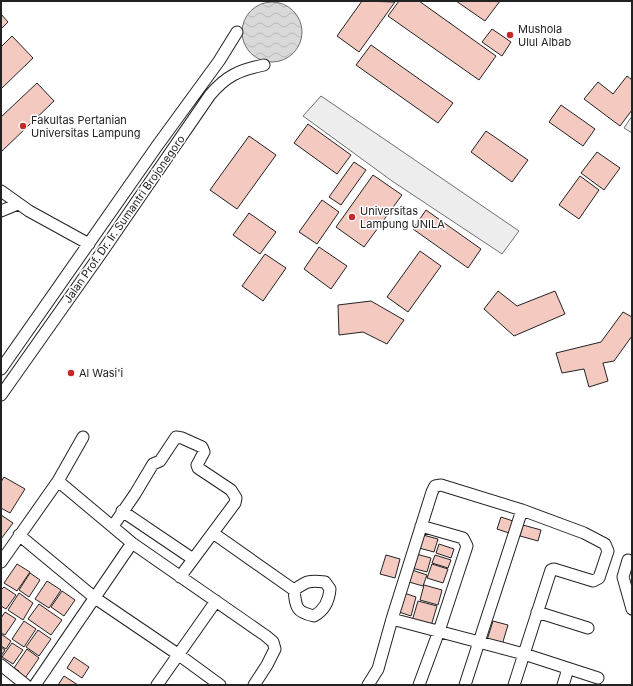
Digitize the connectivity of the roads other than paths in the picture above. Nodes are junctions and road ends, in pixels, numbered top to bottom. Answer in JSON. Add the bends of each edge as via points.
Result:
{"nodes":[{"id":1,"x":237,"y":32,"type":"dead end"},
{"id":2,"x":264,"y":65,"type":"dead end"},
{"id":3,"x":1,"y":191,"type":"edge"},
{"id":4,"x":18,"y":204,"type":"junction"},
{"id":5,"x":1,"y":211,"type":"edge"},
{"id":6,"x":89,"y":244,"type":"junction"},
{"id":7,"x":1,"y":369,"type":"edge"},
{"id":8,"x":5,"y":380,"type":"edge"},
{"id":9,"x":1,"y":395,"type":"edge"},
{"id":10,"x":83,"y":437,"type":"dead end"},
{"id":11,"x":58,"y":481,"type":"junction"},
{"id":12,"x":522,"y":510,"type":"junction"},
{"id":13,"x":122,"y":511,"type":"junction"},
{"id":14,"x":113,"y":526,"type":"junction"},
{"id":15,"x":421,"y":526,"type":"junction"},
{"id":16,"x":212,"y":533,"type":"junction"},
{"id":17,"x":19,"y":535,"type":"junction"},
{"id":18,"x":132,"y":543,"type":"junction"},
{"id":19,"x":193,"y":559,"type":"junction"},
{"id":20,"x":628,"y":560,"type":"dead end"},
{"id":21,"x":1,"y":562,"type":"edge"},
{"id":22,"x":180,"y":577,"type":"junction"},
{"id":23,"x":294,"y":590,"type":"dead end"},
{"id":24,"x":95,"y":598,"type":"junction"},
{"id":25,"x":216,"y":601,"type":"junction"},
{"id":26,"x":632,"y":609,"type":"edge"},
{"id":27,"x":537,"y":612,"type":"junction"},
{"id":28,"x":392,"y":619,"type":"junction"},
{"id":29,"x":588,"y":628,"type":"dead end"},
{"id":30,"x":439,"y":631,"type":"junction"},
{"id":31,"x":480,"y":642,"type":"junction"},
{"id":32,"x":524,"y":654,"type":"junction"},
{"id":33,"x":179,"y":655,"type":"junction"},
{"id":34,"x":1,"y":665,"type":"edge"},
{"id":35,"x":568,"y":669,"type":"junction"},
{"id":36,"x":598,"y":678,"type":"dead end"},
{"id":37,"x":26,"y":685,"type":"edge"},
{"id":38,"x":35,"y":685,"type":"edge"},
{"id":39,"x":157,"y":685,"type":"edge"},
{"id":40,"x":220,"y":685,"type":"edge"},
{"id":41,"x":254,"y":685,"type":"edge"},
{"id":42,"x":368,"y":685,"type":"edge"},
{"id":43,"x":419,"y":685,"type":"edge"},
{"id":44,"x":466,"y":685,"type":"edge"},
{"id":45,"x":514,"y":685,"type":"edge"},
{"id":46,"x":563,"y":685,"type":"edge"}],
"edges":[{"from":1,"to":6,"type":"street","name":"Jalan Prof. Dr. Ir. Sumantri Brojonegoro"},
{"from":2,"to":8,"type":"street","name":"Jalan Prof. Dr. Ir. Sumantri Brojonegoro","via":[[231,75],[210,95],[102,252]]},
{"from":3,"to":4,"type":"street"},
{"from":4,"to":5,"type":"street"},
{"from":4,"to":6,"type":"street"},
{"from":6,"to":7,"type":"street","name":"Jalan Prof. Dr. Ir. Sumantri Brojonegoro"},
{"from":8,"to":9,"type":"street","name":"Jalan Prof. Dr. Ir. Sumantri Brojonegoro"},
{"from":10,"to":11,"type":"street"},
{"from":11,"to":14,"type":"street"},
{"from":11,"to":17,"type":"street"},
{"from":12,"to":15,"type":"street","via":[[441,485],[435,486],[432,492]]},
{"from":12,"to":27,"type":"street","via":[[584,534],[608,548],[599,578],[596,580],[551,570]]},
{"from":12,"to":31,"type":"street"},
{"from":13,"to":14,"type":"street"},
{"from":13,"to":16,"type":"street","via":[[153,464],[160,460],[176,437],[182,438],[202,447],[204,452],[198,468],[231,490],[236,498],[235,503]]},
{"from":13,"to":19,"type":"street"},
{"from":14,"to":18,"type":"street"},
{"from":15,"to":28,"type":"street"},
{"from":15,"to":30,"type":"street","via":[[463,538],[467,546]]},
{"from":16,"to":19,"type":"street"},
{"from":16,"to":23,"type":"street"},
{"from":17,"to":21,"type":"street"},
{"from":17,"to":24,"type":"street"},
{"from":18,"to":22,"type":"street"},
{"from":18,"to":24,"type":"street"},
{"from":19,"to":22,"type":"street"},
{"from":20,"to":26,"type":"street","via":[[623,577]]},
{"from":22,"to":25,"type":"street"},
{"from":24,"to":33,"type":"street"},
{"from":24,"to":38,"type":"street"},
{"from":25,"to":33,"type":"street"},
{"from":25,"to":41,"type":"street","via":[[273,642],[275,649]]},
{"from":27,"to":29,"type":"street"},
{"from":27,"to":32,"type":"street"},
{"from":28,"to":30,"type":"street"},
{"from":28,"to":42,"type":"street","via":[[378,669]]},
{"from":30,"to":31,"type":"street"},
{"from":30,"to":43,"type":"street"},
{"from":31,"to":32,"type":"street"},
{"from":31,"to":44,"type":"street"},
{"from":32,"to":35,"type":"street"},
{"from":32,"to":45,"type":"street"},
{"from":33,"to":39,"type":"street"},
{"from":33,"to":40,"type":"street"},
{"from":34,"to":37,"type":"street"},
{"from":35,"to":36,"type":"street"},
{"from":35,"to":46,"type":"street"}]}
